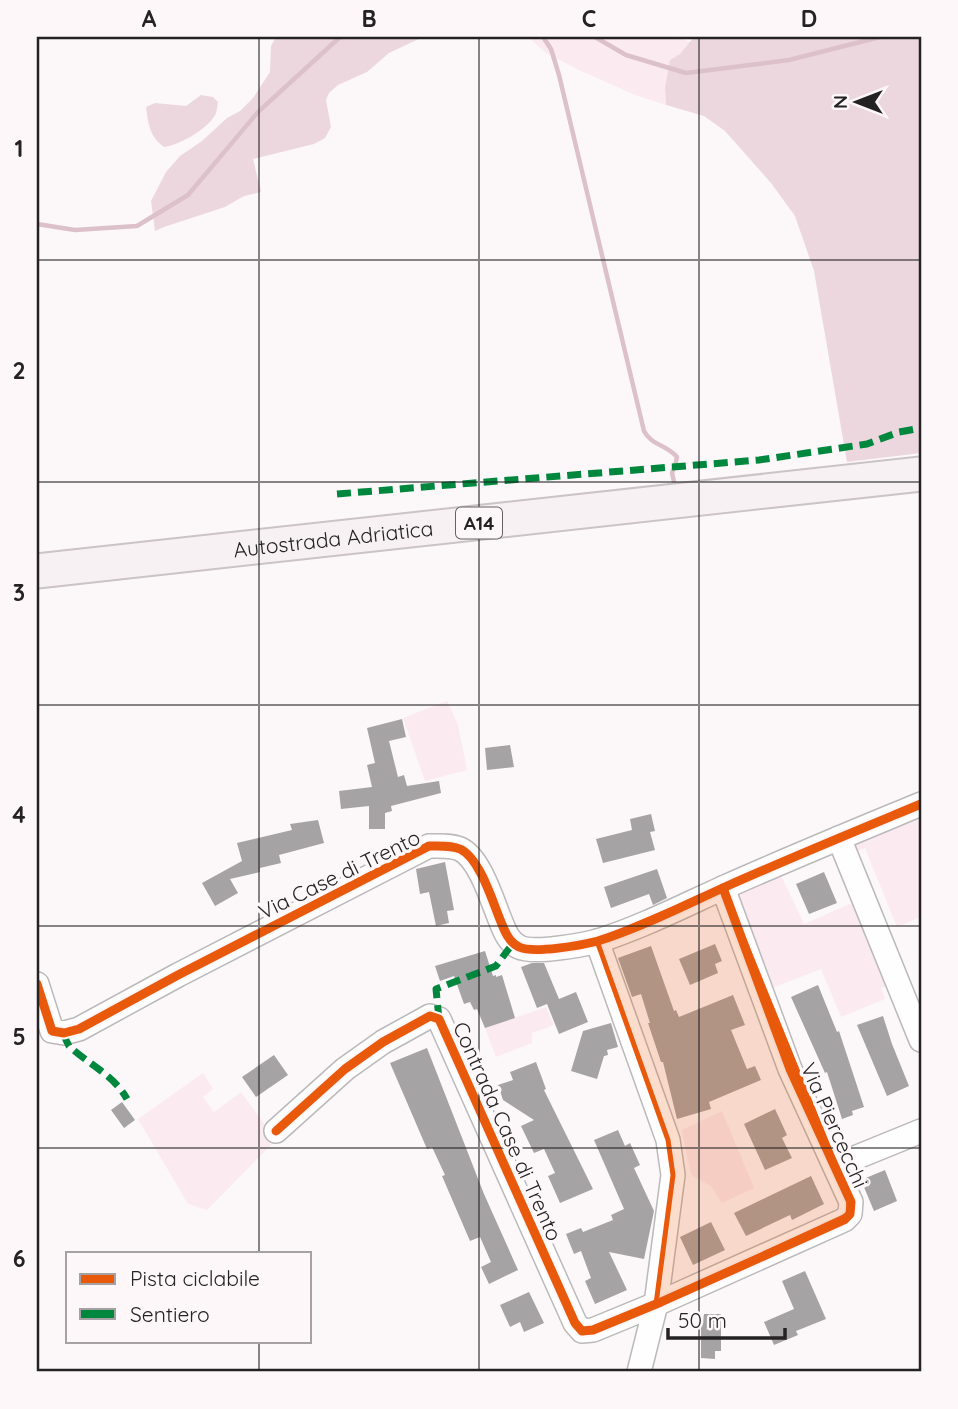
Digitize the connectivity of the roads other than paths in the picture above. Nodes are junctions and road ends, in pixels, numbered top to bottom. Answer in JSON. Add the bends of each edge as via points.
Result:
{"nodes":[{"id":1,"x":921,"y":474,"type":"edge"},
{"id":2,"x":921,"y":496,"type":"edge"},
{"id":3,"x":37,"y":571,"type":"edge"},
{"id":4,"x":37,"y":593,"type":"edge"},
{"id":5,"x":921,"y":804,"type":"edge"},
{"id":6,"x":839,"y":838,"type":"junction"},
{"id":7,"x":723,"y":888,"type":"junction"},
{"id":8,"x":597,"y":941,"type":"junction"},
{"id":9,"x":37,"y":984,"type":"edge"},
{"id":10,"x":921,"y":1040,"type":"edge"},
{"id":11,"x":276,"y":1131,"type":"dead end"},
{"id":12,"x":921,"y":1131,"type":"edge"},
{"id":13,"x":835,"y":1166,"type":"junction"},
{"id":14,"x":656,"y":1304,"type":"junction"},
{"id":15,"x":639,"y":1372,"type":"edge"}],
"edges":[{"from":1,"to":3,"type":"highway","name":"Autostrada Adriatica","number":"A14"},
{"from":2,"to":4,"type":"highway","name":"Autostrada Adriatica","number":"A14"},
{"from":5,"to":6,"type":"street","name":"Via Case di Trento"},
{"from":6,"to":7,"type":"street","name":"Via Case di Trento"},
{"from":6,"to":10,"type":"street"},
{"from":7,"to":8,"type":"street","name":"Via Case di Trento"},
{"from":7,"to":13,"type":"street","name":"Via Piercecchi","via":[[790,1069]]},
{"from":8,"to":9,"type":"street","name":"Via Case di Trento","via":[[534,950],[519,947],[505,932],[478,869],[466,853],[452,846],[429,846],[79,1029],[52,1031]]},
{"from":8,"to":14,"type":"street","via":[[668,1140],[673,1175]]},
{"from":11,"to":14,"type":"street","name":"Contrada Case di Trento","via":[[345,1069],[383,1042],[430,1016],[439,1018],[575,1323],[582,1331],[593,1330]]},
{"from":12,"to":13,"type":"street","name":"Via Piercecchi"},
{"from":13,"to":14,"type":"street","name":"Via Piercecchi","via":[[850,1202],[850,1214],[844,1220]]},
{"from":14,"to":15,"type":"street"}]}
